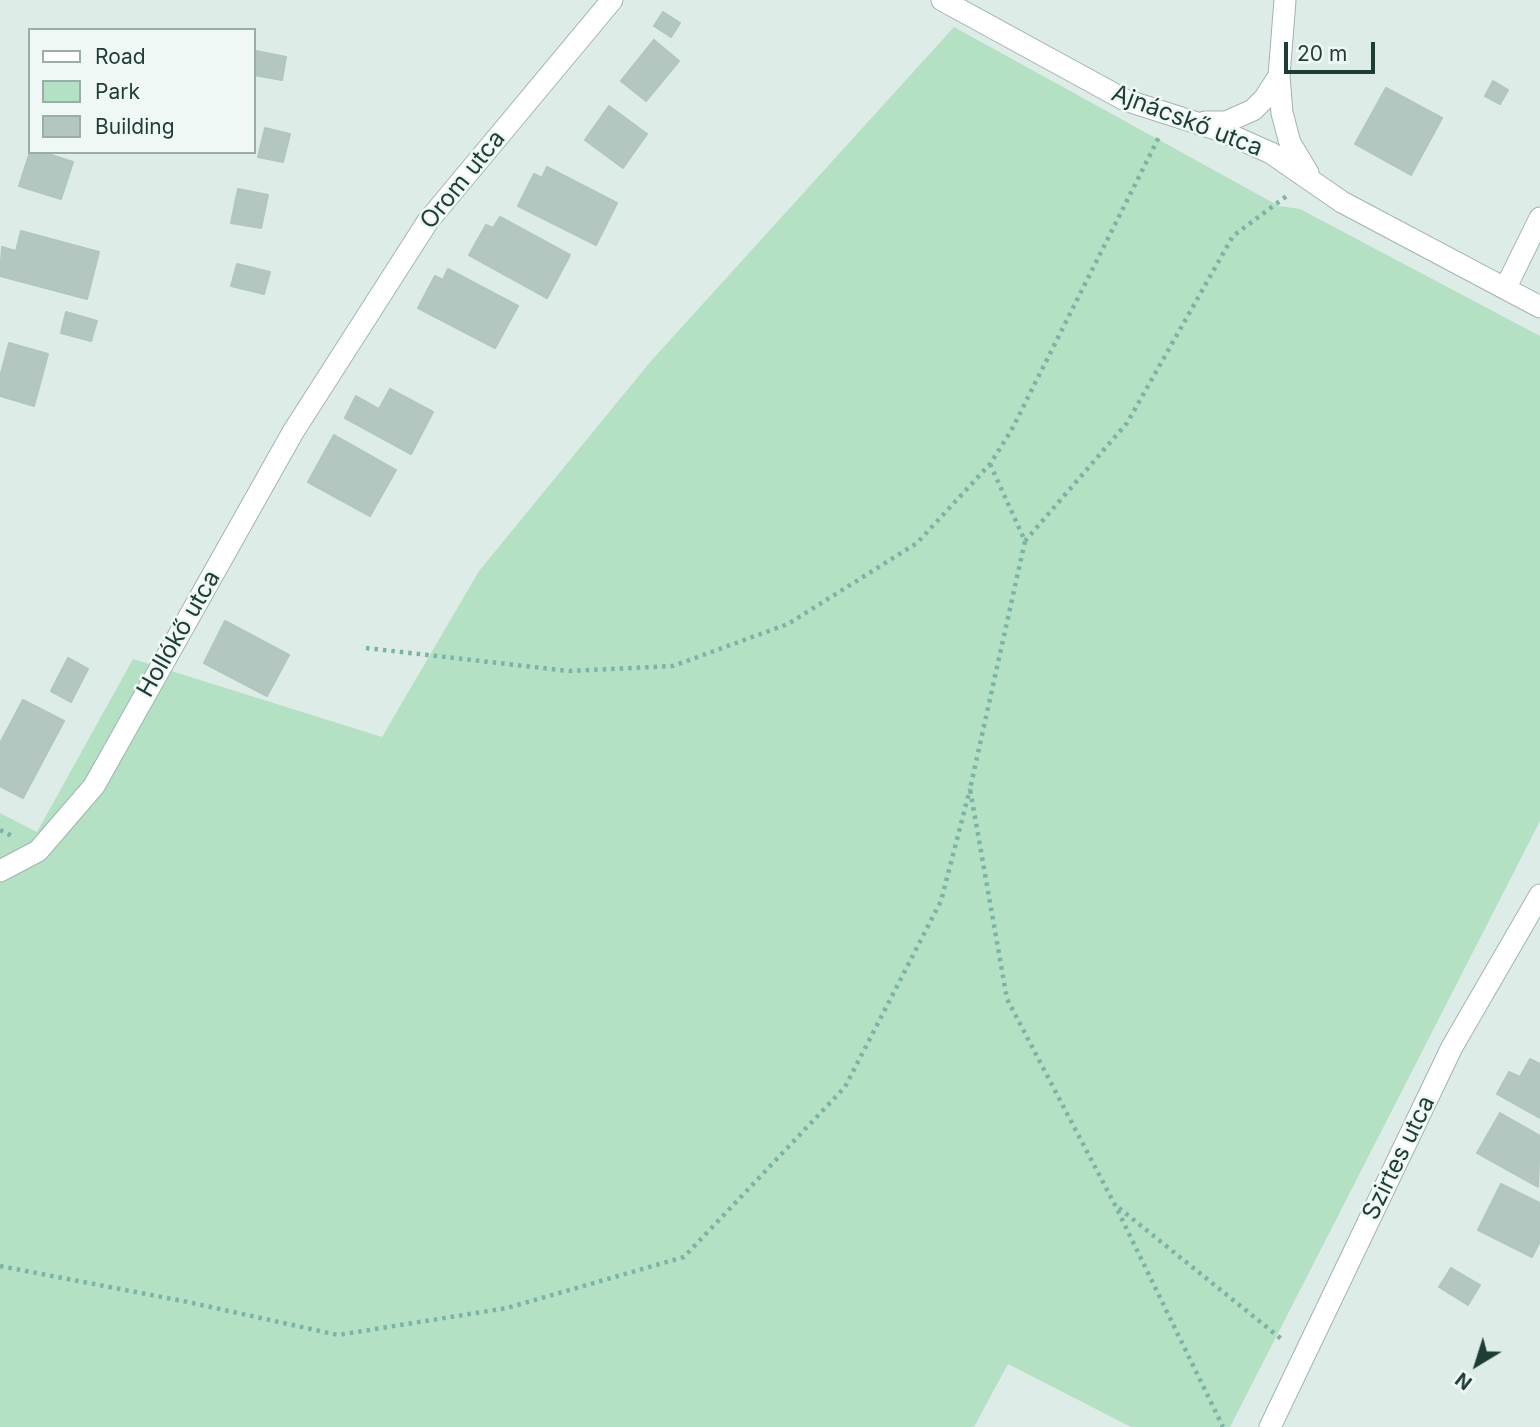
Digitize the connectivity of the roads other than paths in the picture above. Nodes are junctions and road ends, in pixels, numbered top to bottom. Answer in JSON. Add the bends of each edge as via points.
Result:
{"nodes":[{"id":1,"x":612,"y":0,"type":"edge"},
{"id":2,"x":942,"y":0,"type":"edge"},
{"id":3,"x":1285,"y":0,"type":"edge"},
{"id":4,"x":1279,"y":76,"type":"junction"},
{"id":5,"x":1196,"y":123,"type":"junction"},
{"id":6,"x":1311,"y":177,"type":"junction"},
{"id":7,"x":1540,"y":218,"type":"edge"},
{"id":8,"x":1506,"y":287,"type":"junction"},
{"id":9,"x":1540,"y":307,"type":"edge"},
{"id":10,"x":331,"y":372,"type":"joint"},
{"id":11,"x":0,"y":871,"type":"edge"},
{"id":12,"x":1540,"y":895,"type":"edge"},
{"id":13,"x":1270,"y":1427,"type":"edge"}],
"edges":[{"from":1,"to":10,"type":"street","name":"Orom utca","via":[[428,221]]},
{"from":2,"to":5,"type":"street","name":"Ajnácskő utca","via":[[1125,100]]},
{"from":3,"to":4,"type":"street"},
{"from":4,"to":5,"type":"street","via":[[1254,110],[1226,122]]},
{"from":4,"to":6,"type":"street","via":[[1290,143]]},
{"from":5,"to":6,"type":"street","name":"Ajnácskő utca","via":[[1271,153]]},
{"from":6,"to":8,"type":"street","name":"Ajnácskő utca","via":[[1342,202]]},
{"from":7,"to":8,"type":"street"},
{"from":8,"to":9,"type":"street","name":"Ajnácskő utca"},
{"from":10,"to":11,"type":"street","name":"Hollókő utca","via":[[94,786],[38,851]]},
{"from":12,"to":13,"type":"street","name":"Szirtes utca","via":[[1452,1047]]}]}
